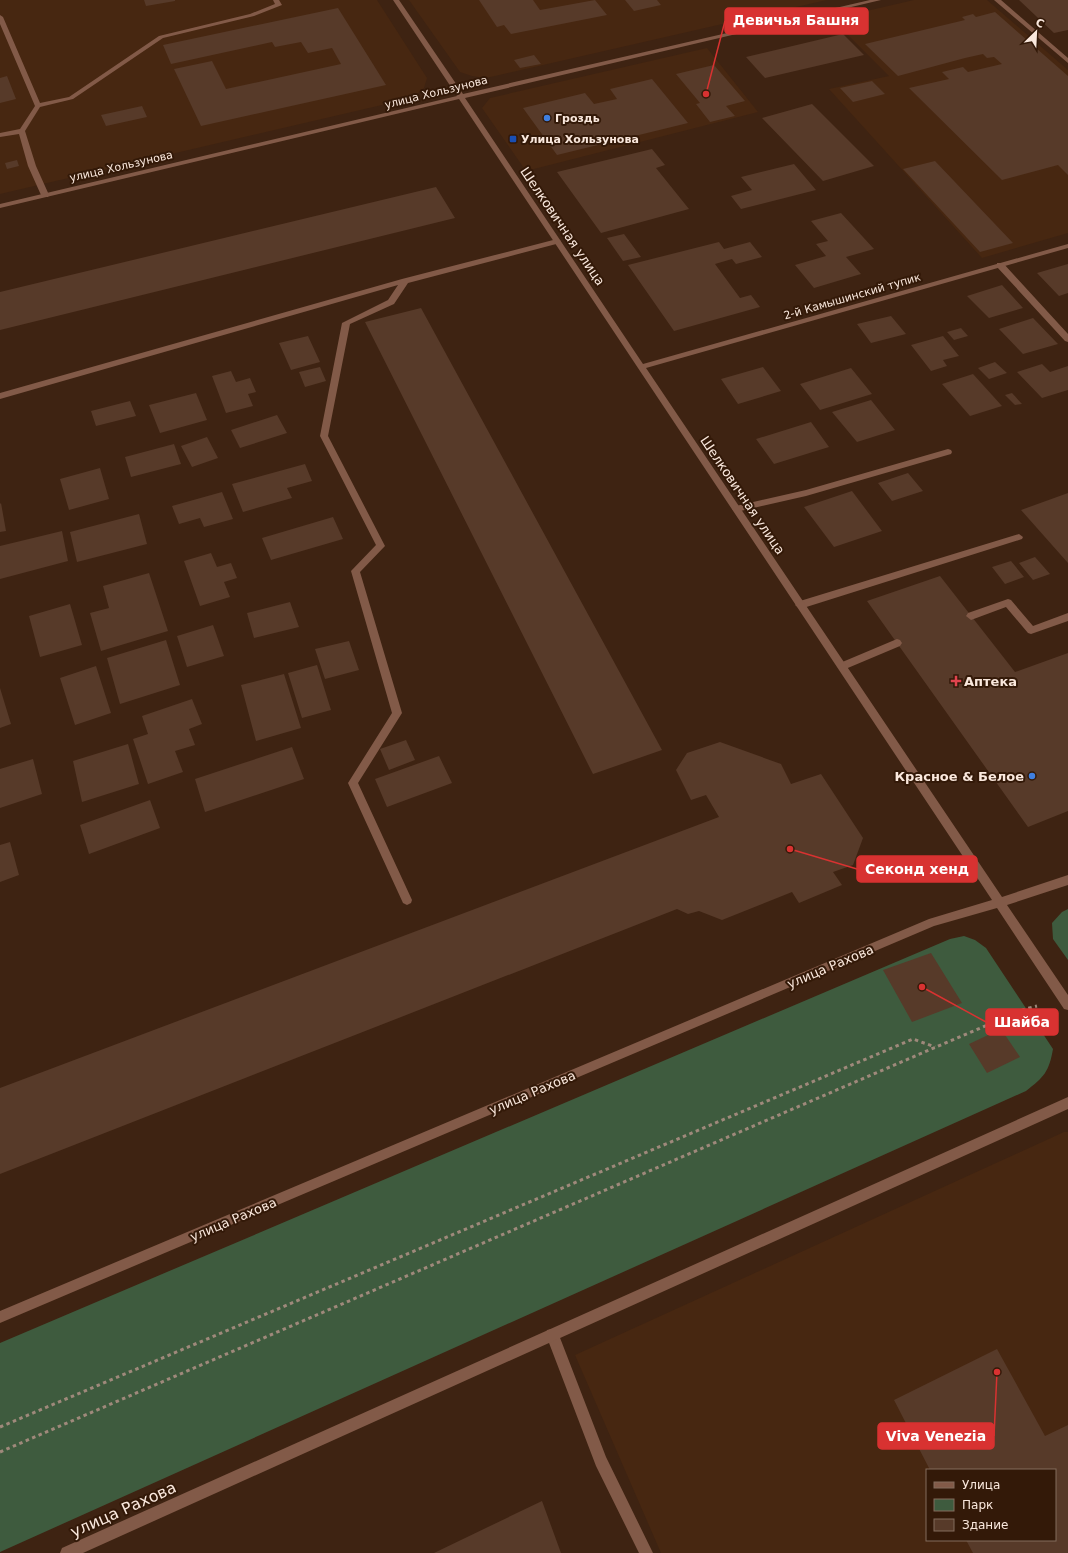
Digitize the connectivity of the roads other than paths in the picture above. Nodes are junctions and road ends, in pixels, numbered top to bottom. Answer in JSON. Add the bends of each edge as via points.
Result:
{"nodes":[{"id":1,"x":276,"y":0,"type":"edge"},
{"id":2,"x":396,"y":0,"type":"edge"},
{"id":3,"x":878,"y":0,"type":"edge"},
{"id":4,"x":997,"y":0,"type":"edge"},
{"id":5,"x":0,"y":17,"type":"edge"},
{"id":6,"x":1068,"y":61,"type":"edge"},
{"id":7,"x":460,"y":96,"type":"junction"},
{"id":8,"x":38,"y":106,"type":"junction"},
{"id":9,"x":22,"y":130,"type":"junction"},
{"id":10,"x":0,"y":135,"type":"edge"},
{"id":11,"x":45,"y":195,"type":"junction"},
{"id":12,"x":0,"y":206,"type":"edge"},
{"id":13,"x":557,"y":241,"type":"junction"},
{"id":14,"x":1068,"y":246,"type":"edge"},
{"id":15,"x":1000,"y":265,"type":"junction"},
{"id":16,"x":405,"y":281,"type":"junction"},
{"id":17,"x":1068,"y":339,"type":"edge"},
{"id":18,"x":641,"y":367,"type":"junction"},
{"id":19,"x":0,"y":396,"type":"edge"},
{"id":20,"x":948,"y":452,"type":"dead end"},
{"id":21,"x":736,"y":509,"type":"junction"},
{"id":22,"x":1019,"y":537,"type":"dead end"},
{"id":23,"x":800,"y":605,"type":"junction"},
{"id":24,"x":971,"y":616,"type":"dead end"},
{"id":25,"x":1068,"y":617,"type":"edge"},
{"id":26,"x":897,"y":643,"type":"dead end"},
{"id":27,"x":843,"y":666,"type":"junction"},
{"id":28,"x":1068,"y":880,"type":"edge"},
{"id":29,"x":407,"y":900,"type":"dead end"},
{"id":30,"x":999,"y":903,"type":"junction"},
{"id":31,"x":1066,"y":1002,"type":"edge"},
{"id":32,"x":1068,"y":1103,"type":"edge"},
{"id":33,"x":0,"y":1317,"type":"edge"},
{"id":34,"x":552,"y":1335,"type":"junction"},
{"id":35,"x":67,"y":1553,"type":"edge"},
{"id":36,"x":646,"y":1553,"type":"edge"}],
"edges":[{"from":1,"to":8,"type":"street","via":[[279,5],[252,15],[161,37],[71,98]]},
{"from":2,"to":7,"type":"street","name":"Шелковичная улица"},
{"from":3,"to":7,"type":"street","name":"улица Хользунова"},
{"from":4,"to":6,"type":"street"},
{"from":5,"to":8,"type":"street"},
{"from":7,"to":11,"type":"street","name":"улица Хользунова"},
{"from":7,"to":13,"type":"street","name":"Шелковичная улица"},
{"from":8,"to":9,"type":"street"},
{"from":9,"to":10,"type":"street"},
{"from":9,"to":11,"type":"street","via":[[32,166]]},
{"from":11,"to":12,"type":"street","name":"улица Хользунова"},
{"from":13,"to":16,"type":"street"},
{"from":13,"to":18,"type":"street","name":"Шелковичная улица"},
{"from":14,"to":15,"type":"street","name":"2-й Камышинский тупик"},
{"from":15,"to":17,"type":"street"},
{"from":15,"to":18,"type":"street","name":"2-й Камышинский тупик"},
{"from":16,"to":19,"type":"street"},
{"from":16,"to":29,"type":"street","via":[[390,302],[346,323],[324,436],[381,546],[355,571],[397,713],[353,783]]},
{"from":18,"to":21,"type":"street","name":"Шелковичная улица"},
{"from":20,"to":21,"type":"street","via":[[806,493]]},
{"from":21,"to":23,"type":"street","name":"Шелковичная улица"},
{"from":22,"to":23,"type":"street"},
{"from":23,"to":27,"type":"street","name":"Шелковичная улица"},
{"from":24,"to":25,"type":"street","via":[[1008,603],[1031,630]]},
{"from":26,"to":27,"type":"street"},
{"from":27,"to":30,"type":"street","name":"Шелковичная улица","via":[[876,720]]},
{"from":28,"to":30,"type":"street","name":"улица Рахова"},
{"from":30,"to":31,"type":"street","name":"Шелковичная улица"},
{"from":30,"to":33,"type":"street","name":"улица Рахова","via":[[933,922]]},
{"from":32,"to":34,"type":"street","name":"улица Рахова"},
{"from":34,"to":35,"type":"street","name":"улица Рахова"},
{"from":34,"to":36,"type":"street","via":[[601,1461]]}]}
